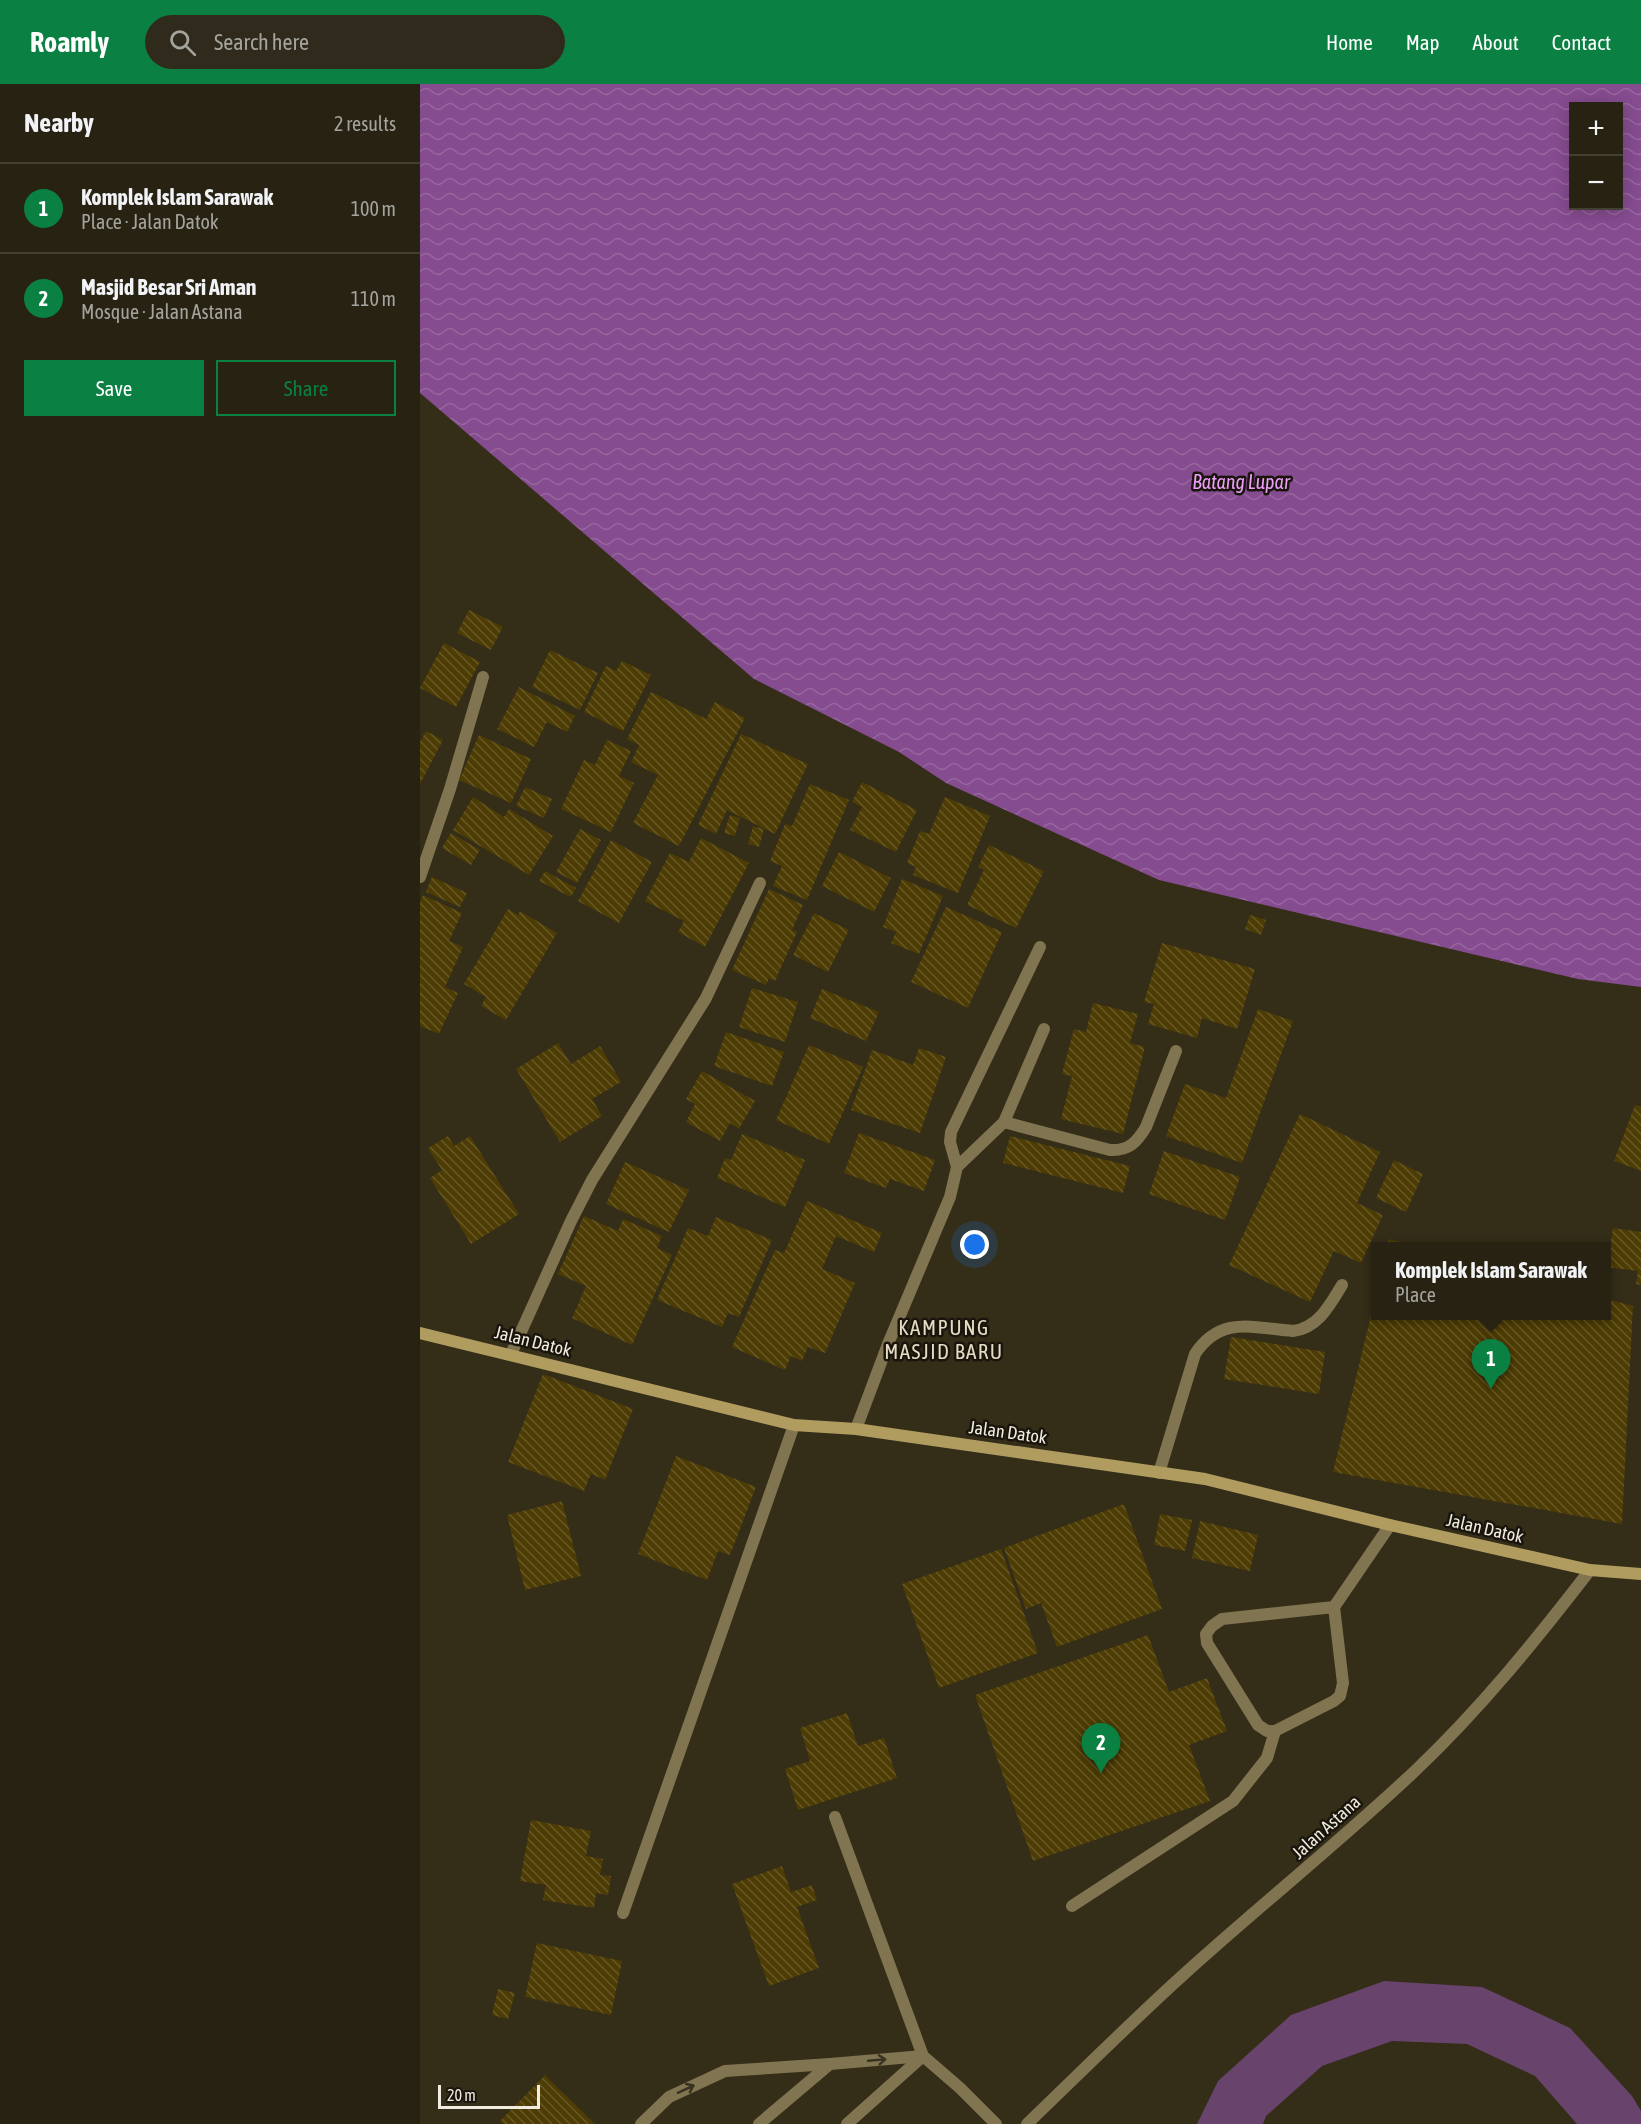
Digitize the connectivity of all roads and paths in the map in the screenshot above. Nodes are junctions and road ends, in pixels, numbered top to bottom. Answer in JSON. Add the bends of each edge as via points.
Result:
{"nodes":[{"id":1,"x":483,"y":677,"type":"dead end"},
{"id":2,"x":420,"y":877,"type":"edge"},
{"id":3,"x":760,"y":883,"type":"dead end"},
{"id":4,"x":1040,"y":947,"type":"dead end"},
{"id":5,"x":1044,"y":1029,"type":"dead end"},
{"id":6,"x":1176,"y":1051,"type":"dead end"},
{"id":7,"x":1004,"y":1122,"type":"junction"},
{"id":8,"x":957,"y":1167,"type":"junction"},
{"id":9,"x":1342,"y":1285,"type":"dead end"},
{"id":10,"x":420,"y":1333,"type":"edge"},
{"id":11,"x":511,"y":1354,"type":"junction"},
{"id":12,"x":794,"y":1425,"type":"junction"},
{"id":13,"x":856,"y":1429,"type":"junction"},
{"id":14,"x":1160,"y":1473,"type":"junction"},
{"id":15,"x":1390,"y":1525,"type":"junction"},
{"id":16,"x":1590,"y":1570,"type":"junction"},
{"id":17,"x":1641,"y":1575,"type":"edge"},
{"id":18,"x":1334,"y":1607,"type":"junction"},
{"id":19,"x":1275,"y":1731,"type":"junction"},
{"id":20,"x":835,"y":1817,"type":"dead end"},
{"id":21,"x":1072,"y":1906,"type":"dead end"},
{"id":22,"x":623,"y":1913,"type":"dead end"},
{"id":23,"x":923,"y":2056,"type":"junction"},
{"id":24,"x":830,"y":2064,"type":"junction"},
{"id":25,"x":641,"y":2124,"type":"edge"},
{"id":26,"x":759,"y":2124,"type":"edge"},
{"id":27,"x":848,"y":2124,"type":"edge"},
{"id":28,"x":996,"y":2124,"type":"edge"},
{"id":29,"x":1027,"y":2124,"type":"edge"}],
"edges":[{"from":1,"to":2,"type":"street"},
{"from":3,"to":11,"type":"street","via":[[706,999],[592,1180]]},
{"from":4,"to":8,"type":"street","via":[[951,1132]]},
{"from":5,"to":7,"type":"street"},
{"from":6,"to":7,"type":"street","via":[[1146,1127],[1126,1149],[1110,1150]]},
{"from":7,"to":8,"type":"street"},
{"from":8,"to":13,"type":"street","via":[[950,1197]]},
{"from":9,"to":14,"type":"street","via":[[1326,1310],[1303,1330],[1230,1326],[1204,1341],[1196,1354]]},
{"from":10,"to":11,"type":"main road","name":"Jalan Datok"},
{"from":11,"to":12,"type":"main road","name":"Jalan Datok"},
{"from":12,"to":13,"type":"main road","name":"Jalan Datok"},
{"from":12,"to":22,"type":"street"},
{"from":13,"to":14,"type":"main road","name":"Jalan Datok"},
{"from":14,"to":15,"type":"main road","name":"Jalan Datok","via":[[1205,1479]]},
{"from":15,"to":16,"type":"main road","name":"Jalan Datok"},
{"from":15,"to":18,"type":"street"},
{"from":16,"to":17,"type":"main road"},
{"from":16,"to":29,"type":"street","name":"Jalan Astana","via":[[1492,1692],[1418,1768],[1182,1976]]},
{"from":18,"to":19,"type":"street","via":[[1344,1683],[1340,1696]]},
{"from":18,"to":19,"type":"street","via":[[1222,1619],[1206,1634],[1207,1642],[1258,1725]]},
{"from":19,"to":21,"type":"street","via":[[1267,1758],[1233,1800]]},
{"from":20,"to":23,"type":"street"},
{"from":24,"to":23,"type":"street","one_way":true},
{"from":23,"to":27,"type":"street"},
{"from":23,"to":28,"type":"street"},
{"from":25,"to":24,"type":"street","one_way":true,"via":[[669,2097],[725,2071]]},
{"from":24,"to":26,"type":"street"}]}
